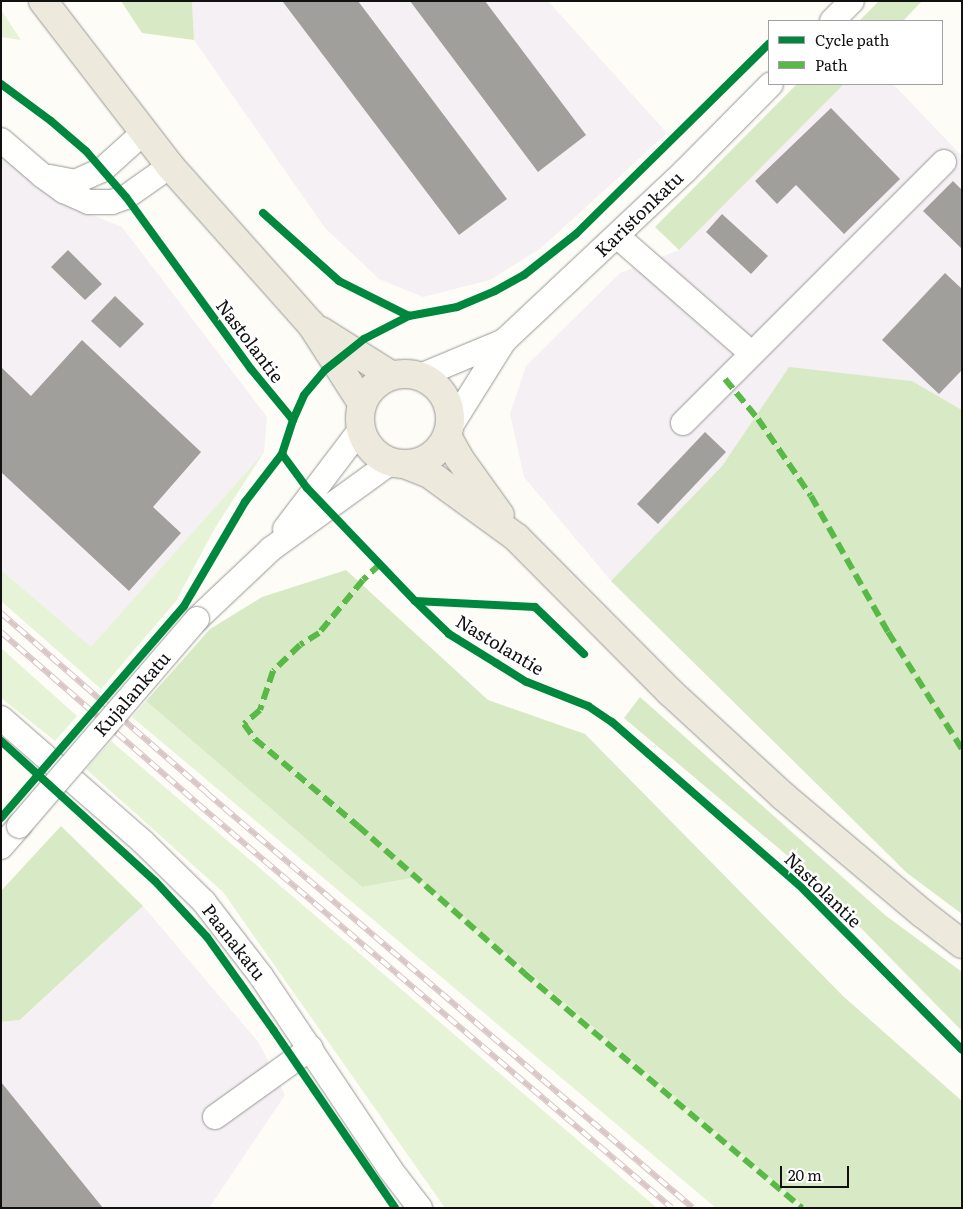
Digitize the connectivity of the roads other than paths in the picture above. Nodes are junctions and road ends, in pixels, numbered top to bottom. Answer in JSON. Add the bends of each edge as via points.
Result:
{"nodes":[{"id":1,"x":43,"y":1,"type":"edge"},
{"id":2,"x":852,"y":1,"type":"edge"},
{"id":3,"x":833,"y":20,"type":"edge"},
{"id":4,"x":770,"y":85,"type":"edge"},
{"id":5,"x":144,"y":132,"type":"junction"},
{"id":6,"x":1,"y":140,"type":"edge"},
{"id":7,"x":944,"y":162,"type":"dead end"},
{"id":8,"x":170,"y":166,"type":"junction"},
{"id":9,"x":43,"y":176,"type":"junction"},
{"id":10,"x":617,"y":236,"type":"junction"},
{"id":11,"x":311,"y":324,"type":"junction"},
{"id":12,"x":504,"y":341,"type":"junction"},
{"id":13,"x":751,"y":352,"type":"junction"},
{"id":14,"x":391,"y":376,"type":"junction"},
{"id":15,"x":420,"y":376,"type":"junction"},
{"id":16,"x":362,"y":416,"type":"junction"},
{"id":17,"x":683,"y":423,"type":"dead end"},
{"id":18,"x":448,"y":432,"type":"junction"},
{"id":19,"x":397,"y":463,"type":"junction"},
{"id":20,"x":516,"y":538,"type":"junction"},
{"id":21,"x":271,"y":549,"type":"junction"},
{"id":22,"x":1,"y":718,"type":"edge"},
{"id":23,"x":1,"y":846,"type":"edge"},
{"id":24,"x":962,"y":944,"type":"edge"},
{"id":25,"x":311,"y":1048,"type":"junction"},
{"id":26,"x":215,"y":1117,"type":"dead end"},
{"id":27,"x":420,"y":1208,"type":"edge"}],
"edges":[{"from":1,"to":5,"type":"main road"},
{"from":2,"to":3,"type":"street"},
{"from":4,"to":10,"type":"street","name":"Karistonkatu"},
{"from":5,"to":8,"type":"main road"},
{"from":5,"to":9,"type":"street","via":[[102,170],[76,182]]},
{"from":6,"to":9,"type":"street"},
{"from":7,"to":13,"type":"street"},
{"from":8,"to":9,"type":"street","via":[[126,197],[112,202],[89,202],[64,191]]},
{"from":8,"to":11,"type":"main road"},
{"from":10,"to":12,"type":"street","name":"Karistonkatu"},
{"from":10,"to":13,"type":"street"},
{"from":11,"to":14,"type":"main road"},
{"from":11,"to":16,"type":"main road"},
{"from":12,"to":15,"type":"street","name":"Karistonkatu"},
{"from":12,"to":18,"type":"street","name":"Karistonkatu"},
{"from":13,"to":17,"type":"street"},
{"from":14,"to":15,"type":"main road"},
{"from":14,"to":16,"type":"main road","via":[[377,383]]},
{"from":15,"to":18,"type":"main road","via":[[432,382],[448,403]]},
{"from":16,"to":19,"type":"main road","via":[[372,449]]},
{"from":16,"to":21,"type":"street","name":"Kujalankatu"},
{"from":18,"to":19,"type":"main road","via":[[434,453],[420,461]]},
{"from":18,"to":20,"type":"main road","via":[[459,458]]},
{"from":19,"to":20,"type":"main road","via":[[434,477]]},
{"from":19,"to":21,"type":"street","name":"Kujalankatu"},
{"from":20,"to":24,"type":"main road","via":[[670,692],[783,796]]},
{"from":21,"to":23,"type":"street","name":"Kujalankatu","bridge":true,"via":[[197,618]]},
{"from":22,"to":25,"type":"street","name":"Paanakatu","via":[[143,842],[204,902]]},
{"from":25,"to":26,"type":"street"},
{"from":25,"to":27,"type":"street","name":"Paanakatu","via":[[390,1169]]}]}
